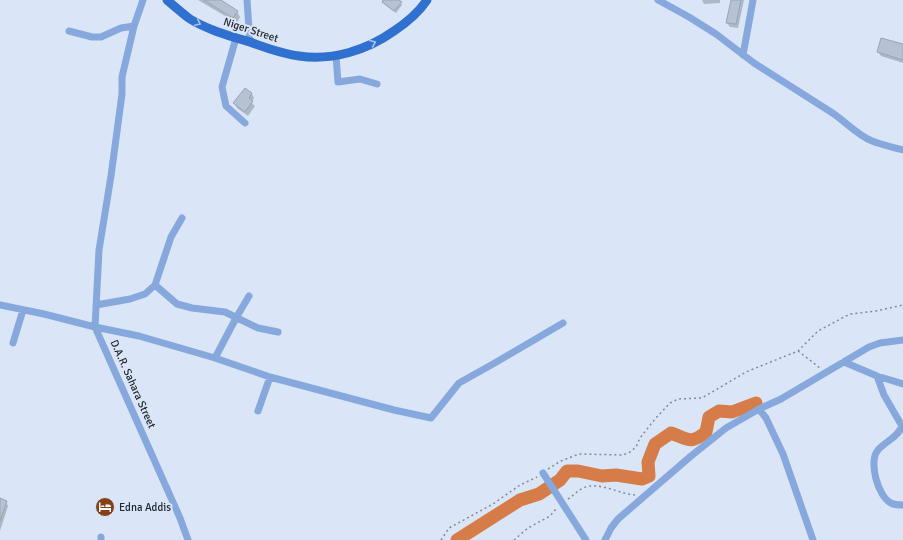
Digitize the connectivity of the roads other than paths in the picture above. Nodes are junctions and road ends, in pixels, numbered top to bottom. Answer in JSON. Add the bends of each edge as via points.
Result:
{"nodes":[{"id":1,"x":143,"y":0,"type":"edge"},
{"id":2,"x":167,"y":0,"type":"edge"},
{"id":3,"x":247,"y":0,"type":"edge"},
{"id":4,"x":427,"y":0,"type":"edge"},
{"id":5,"x":658,"y":0,"type":"edge"},
{"id":6,"x":753,"y":0,"type":"edge"},
{"id":7,"x":134,"y":26,"type":"junction"},
{"id":8,"x":68,"y":31,"type":"dead end"},
{"id":9,"x":236,"y":38,"type":"junction"},
{"id":10,"x":250,"y":43,"type":"junction"},
{"id":11,"x":743,"y":55,"type":"junction"},
{"id":12,"x":336,"y":56,"type":"junction"},
{"id":13,"x":377,"y":84,"type":"dead end"},
{"id":14,"x":245,"y":123,"type":"dead end"},
{"id":15,"x":903,"y":150,"type":"edge"},
{"id":16,"x":182,"y":218,"type":"dead end"},
{"id":17,"x":155,"y":285,"type":"junction"},
{"id":18,"x":249,"y":296,"type":"dead end"},
{"id":19,"x":0,"y":305,"type":"edge"},
{"id":20,"x":96,"y":305,"type":"junction"},
{"id":21,"x":23,"y":310,"type":"junction"},
{"id":22,"x":236,"y":318,"type":"junction"},
{"id":23,"x":563,"y":323,"type":"dead end"},
{"id":24,"x":95,"y":327,"type":"junction"},
{"id":25,"x":278,"y":332,"type":"dead end"},
{"id":26,"x":903,"y":340,"type":"edge"},
{"id":27,"x":14,"y":343,"type":"dead end"},
{"id":28,"x":215,"y":358,"type":"junction"},
{"id":29,"x":844,"y":362,"type":"junction"},
{"id":30,"x":877,"y":376,"type":"junction"},
{"id":31,"x":270,"y":377,"type":"junction"},
{"id":32,"x":903,"y":384,"type":"edge"},
{"id":33,"x":759,"y":409,"type":"junction"},
{"id":34,"x":258,"y":411,"type":"dead end"},
{"id":35,"x":543,"y":473,"type":"road end"},
{"id":36,"x":903,"y":505,"type":"edge"},
{"id":37,"x":188,"y":540,"type":"edge"},
{"id":38,"x":586,"y":540,"type":"edge"},
{"id":39,"x":605,"y":540,"type":"edge"},
{"id":40,"x":813,"y":540,"type":"edge"}],
"edges":[{"from":1,"to":7,"type":"street"},
{"from":2,"to":9,"type":"main road","name":"Niger Street","one_way":true,"via":[[191,19]]},
{"from":3,"to":10,"type":"street"},
{"from":12,"to":4,"type":"main road","name":"Niger Street","one_way":true,"via":[[382,39],[402,25]]},
{"from":5,"to":11,"type":"street","via":[[716,34]]},
{"from":6,"to":11,"type":"street"},
{"from":7,"to":8,"type":"street","via":[[121,28],[101,37]]},
{"from":7,"to":20,"type":"street","via":[[122,78],[122,94],[99,250]]},
{"from":9,"to":10,"type":"main road","name":"Niger Street"},
{"from":9,"to":14,"type":"street","via":[[222,87],[226,106]]},
{"from":10,"to":12,"type":"main road","name":"Niger Street","via":[[299,56]]},
{"from":11,"to":15,"type":"street","via":[[872,141]]},
{"from":12,"to":13,"type":"street","via":[[338,82],[360,79]]},
{"from":16,"to":17,"type":"street","via":[[170,237]]},
{"from":17,"to":20,"type":"street","via":[[145,294]]},
{"from":17,"to":22,"type":"street","via":[[177,304],[225,312]]},
{"from":18,"to":22,"type":"street"},
{"from":19,"to":21,"type":"street"},
{"from":20,"to":24,"type":"street"},
{"from":21,"to":24,"type":"street"},
{"from":21,"to":27,"type":"street"},
{"from":22,"to":25,"type":"street","via":[[258,328]]},
{"from":22,"to":28,"type":"street"},
{"from":23,"to":31,"type":"street","via":[[459,383],[431,418]]},
{"from":24,"to":28,"type":"street","via":[[139,336]]},
{"from":24,"to":37,"type":"street","name":"D.A.R. Sahara Street"},
{"from":26,"to":29,"type":"street","via":[[869,347]]},
{"from":28,"to":31,"type":"street"},
{"from":29,"to":30,"type":"street"},
{"from":29,"to":33,"type":"street"},
{"from":30,"to":32,"type":"street"},
{"from":30,"to":36,"type":"street","via":[[884,395],[902,426],[899,432],[878,450],[873,460],[874,470],[887,500],[891,504]]},
{"from":31,"to":34,"type":"street"},
{"from":33,"to":39,"type":"street","via":[[726,428],[691,456],[618,519]]},
{"from":33,"to":40,"type":"street","via":[[783,454]]},
{"from":35,"to":38,"type":"street"}]}
